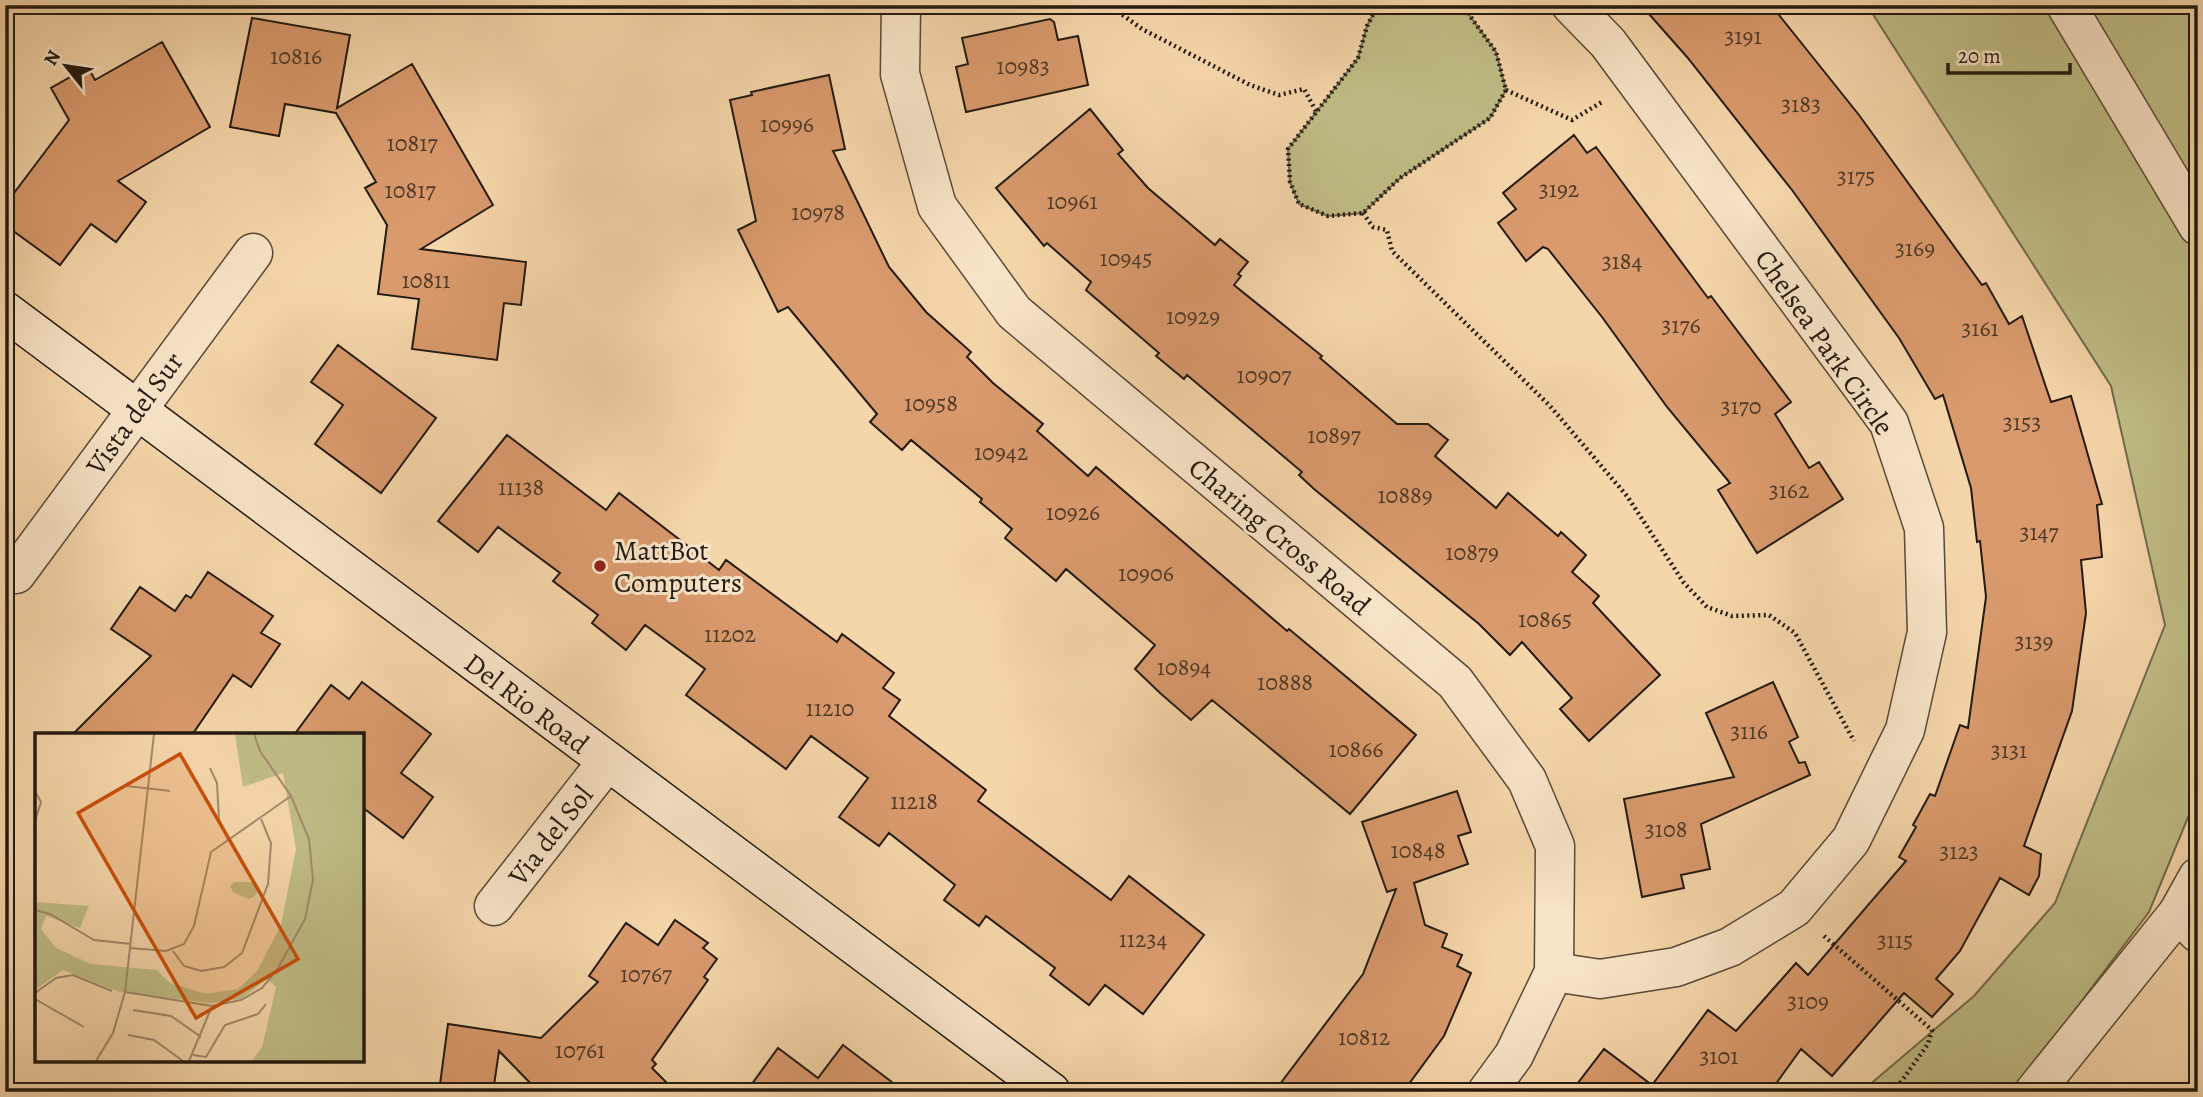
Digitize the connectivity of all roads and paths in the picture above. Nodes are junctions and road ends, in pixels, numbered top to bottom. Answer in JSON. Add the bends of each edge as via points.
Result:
{"nodes":[{"id":1,"x":901,"y":5,"type":"edge"},
{"id":2,"x":1109,"y":5,"type":"edge"},
{"id":3,"x":1378,"y":5,"type":"edge"},
{"id":4,"x":1462,"y":5,"type":"edge"},
{"id":5,"x":1571,"y":5,"type":"edge"},
{"id":6,"x":2066,"y":5,"type":"edge"},
{"id":7,"x":1633,"y":78,"type":"junction"},
{"id":8,"x":1506,"y":90,"type":"junction"},
{"id":9,"x":1317,"y":113,"type":"junction"},
{"id":10,"x":1363,"y":213,"type":"junction"},
{"id":11,"x":2198,"y":226,"type":"edge"},
{"id":12,"x":253,"y":253,"type":"dead end"},
{"id":13,"x":5,"y":311,"type":"edge"},
{"id":14,"x":137,"y":407,"type":"junction"},
{"id":15,"x":16,"y":574,"type":"dead end"},
{"id":16,"x":606,"y":763,"type":"junction"},
{"id":17,"x":1887,"y":767,"type":"junction"},
{"id":18,"x":2198,"y":877,"type":"edge"},
{"id":19,"x":494,"y":906,"type":"dead end"},
{"id":20,"x":1794,"y":908,"type":"junction"},
{"id":21,"x":2188,"y":923,"type":"edge"},
{"id":22,"x":1554,"y":972,"type":"junction"},
{"id":23,"x":1051,"y":1092,"type":"edge"},
{"id":24,"x":1487,"y":1092,"type":"edge"},
{"id":25,"x":1894,"y":1092,"type":"edge"},
{"id":26,"x":2034,"y":1092,"type":"edge"}],
"edges":[{"from":1,"to":22,"type":"street","name":"Charing Cross Road","via":[[900,74],[937,206],[1014,312],[1455,682],[1527,780],[1555,846]]},
{"from":2,"to":9,"type":"path","via":[[1142,29],[1250,85],[1279,94],[1304,89]]},
{"from":3,"to":9,"type":"path","via":[[1358,58]]},
{"from":4,"to":8,"type":"path","via":[[1496,52]]},
{"from":5,"to":7,"type":"street","name":"Chelsea Park Circle","via":[[1608,43]]},
{"from":6,"to":11,"type":"street"},
{"from":7,"to":8,"type":"path","via":[[1572,120]]},
{"from":7,"to":17,"type":"street","name":"Chelsea Park Circle","via":[[1889,423],[1924,528],[1927,632],[1905,730]]},
{"from":8,"to":10,"type":"path","via":[[1490,118],[1400,178]]},
{"from":9,"to":10,"type":"path","via":[[1288,149],[1290,182],[1299,204],[1328,216]]},
{"from":10,"to":17,"type":"path","via":[[1373,227],[1387,230],[1392,251],[1550,406],[1627,496],[1684,583],[1707,607],[1732,616],[1769,615],[1795,633],[1859,750]]},
{"from":12,"to":14,"type":"street","name":"Vista del Sur"},
{"from":13,"to":14,"type":"street","name":"Del Rio Road"},
{"from":14,"to":15,"type":"street","name":"Vista del Sur"},
{"from":14,"to":16,"type":"street","name":"Del Rio Road"},
{"from":16,"to":19,"type":"street","name":"Via del Sol"},
{"from":16,"to":23,"type":"street","name":"Del Rio Road"},
{"from":17,"to":20,"type":"street","name":"Chelsea Park Circle","via":[[1851,840]]},
{"from":18,"to":21,"type":"street"},
{"from":20,"to":22,"type":"street","name":"Chelsea Park Circle","via":[[1730,947],[1676,967],[1600,979]]},
{"from":20,"to":25,"type":"path","via":[[1932,1030],[1928,1044]]},
{"from":21,"to":26,"type":"street"},
{"from":22,"to":24,"type":"street","name":"Charing Cross Road","via":[[1514,1055]]}]}
